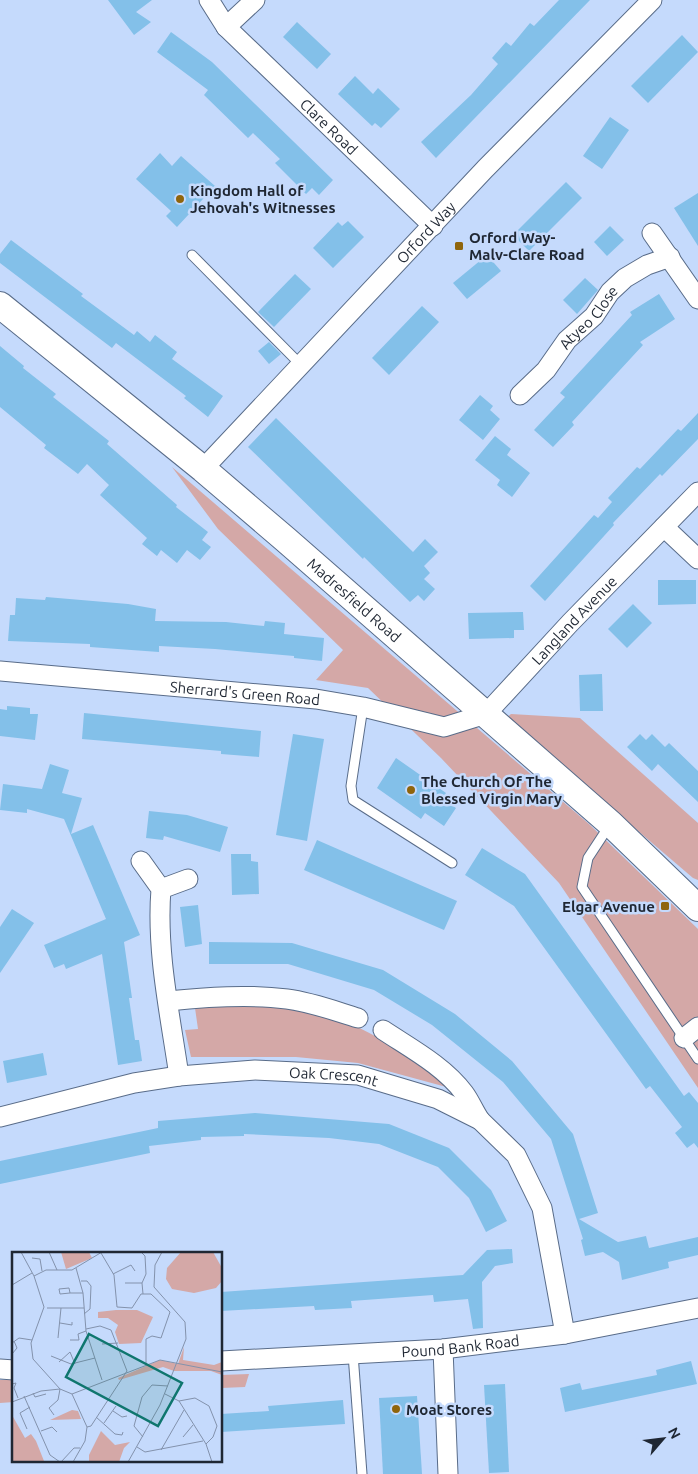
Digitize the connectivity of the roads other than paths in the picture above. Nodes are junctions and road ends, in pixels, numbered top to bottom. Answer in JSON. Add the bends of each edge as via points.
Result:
{"nodes":[{"id":1,"x":209,"y":0,"type":"edge"},
{"id":2,"x":255,"y":0,"type":"edge"},
{"id":3,"x":652,"y":0,"type":"edge"},
{"id":4,"x":226,"y":27,"type":"junction"},
{"id":5,"x":433,"y":226,"type":"junction"},
{"id":6,"x":652,"y":233,"type":"dead end"},
{"id":7,"x":192,"y":255,"type":"dead end"},
{"id":8,"x":670,"y":257,"type":"junction"},
{"id":9,"x":698,"y":299,"type":"edge"},
{"id":10,"x":0,"y":305,"type":"edge"},
{"id":11,"x":300,"y":364,"type":"junction"},
{"id":12,"x":520,"y":395,"type":"dead end"},
{"id":13,"x":203,"y":468,"type":"junction"},
{"id":14,"x":698,"y":492,"type":"edge"},
{"id":15,"x":664,"y":527,"type":"junction"},
{"id":16,"x":698,"y":559,"type":"edge"},
{"id":17,"x":0,"y":671,"type":"edge"},
{"id":18,"x":363,"y":707,"type":"junction"},
{"id":19,"x":486,"y":714,"type":"junction"},
{"id":20,"x":611,"y":824,"type":"junction"},
{"id":21,"x":141,"y":861,"type":"dead end"},
{"id":22,"x":452,"y":863,"type":"dead end"},
{"id":23,"x":188,"y":879,"type":"dead end"},
{"id":24,"x":161,"y":889,"type":"junction"},
{"id":25,"x":698,"y":908,"type":"edge"},
{"id":26,"x":168,"y":1001,"type":"junction"},
{"id":27,"x":358,"y":1018,"type":"dead end"},
{"id":28,"x":383,"y":1030,"type":"dead end"},
{"id":29,"x":691,"y":1032,"type":"edge"},
{"id":30,"x":698,"y":1059,"type":"edge"},
{"id":31,"x":179,"y":1076,"type":"junction"},
{"id":32,"x":0,"y":1116,"type":"edge"},
{"id":33,"x":480,"y":1120,"type":"junction"},
{"id":34,"x":698,"y":1308,"type":"edge"},
{"id":35,"x":565,"y":1334,"type":"junction"},
{"id":36,"x":444,"y":1349,"type":"junction"},
{"id":37,"x":353,"y":1354,"type":"junction"},
{"id":38,"x":222,"y":1361,"type":"edge"},
{"id":39,"x":362,"y":1474,"type":"edge"},
{"id":40,"x":448,"y":1474,"type":"edge"}],
"edges":[{"from":1,"to":4,"type":"street","name":"Clare Road"},
{"from":2,"to":4,"type":"street"},
{"from":3,"to":5,"type":"street","name":"Orford Way"},
{"from":4,"to":5,"type":"street","name":"Clare Road"},
{"from":5,"to":11,"type":"street","name":"Orford Way"},
{"from":6,"to":8,"type":"street"},
{"from":7,"to":11,"type":"lane"},
{"from":8,"to":9,"type":"street"},
{"from":8,"to":12,"type":"street","name":"Atyeo Close","via":[[625,278],[610,292],[594,316],[568,340],[546,370]]},
{"from":10,"to":13,"type":"street","name":"Madresfield Road"},
{"from":11,"to":13,"type":"street","name":"Orford Way"},
{"from":13,"to":19,"type":"street","name":"Madresfield Road"},
{"from":14,"to":15,"type":"street","name":"Langland Avenue"},
{"from":15,"to":16,"type":"street"},
{"from":15,"to":19,"type":"street","name":"Langland Avenue"},
{"from":17,"to":18,"type":"street","name":"Sherrard's Green Road","via":[[316,699]]},
{"from":18,"to":19,"type":"street","name":"Sherrard's Green Road","via":[[444,726]]},
{"from":18,"to":22,"type":"lane","via":[[351,786],[353,800]]},
{"from":19,"to":20,"type":"street","name":"Madresfield Road"},
{"from":20,"to":25,"type":"street","name":"Madresfield Road"},
{"from":20,"to":29,"type":"lane","via":[[588,858],[582,887]]},
{"from":21,"to":24,"type":"street"},
{"from":23,"to":24,"type":"street"},
{"from":24,"to":26,"type":"street","via":[[161,951]]},
{"from":26,"to":27,"type":"street","via":[[247,996],[287,999]]},
{"from":26,"to":31,"type":"street"},
{"from":28,"to":33,"type":"street","name":"Oak Crescent","via":[[452,1080]]},
{"from":29,"to":30,"type":"lane"},
{"from":31,"to":32,"type":"street","name":"Oak Crescent","via":[[134,1083]]},
{"from":31,"to":33,"type":"street","name":"Oak Crescent","via":[[255,1070],[358,1075],[438,1099]]},
{"from":33,"to":35,"type":"street","name":"Oak Crescent","via":[[516,1155],[542,1208]]},
{"from":34,"to":35,"type":"street","name":"Pound Bank Road"},
{"from":35,"to":36,"type":"street","name":"Pound Bank Road"},
{"from":36,"to":37,"type":"street","name":"Pound Bank Road"},
{"from":36,"to":40,"type":"street"},
{"from":37,"to":38,"type":"street","name":"Pound Bank Road"},
{"from":37,"to":39,"type":"lane"}]}
